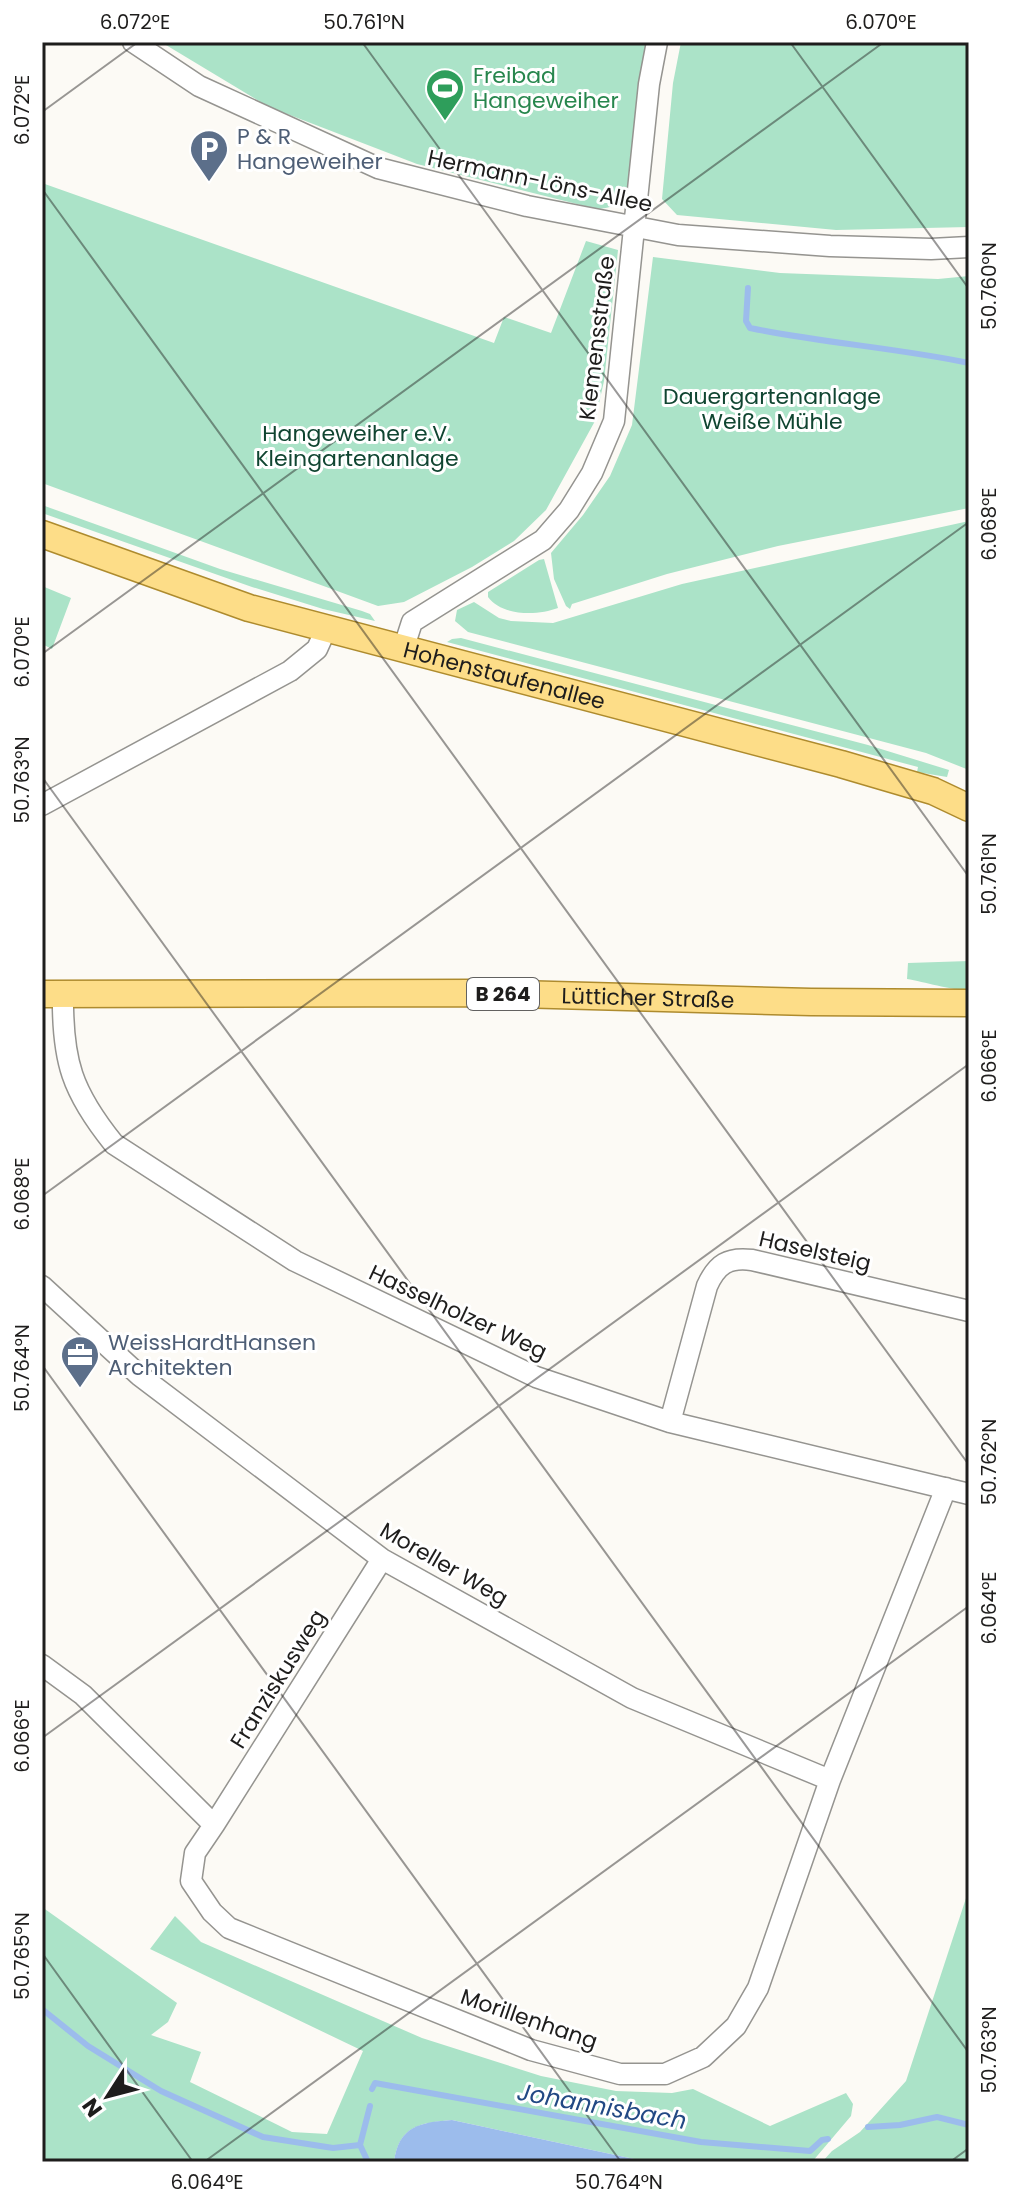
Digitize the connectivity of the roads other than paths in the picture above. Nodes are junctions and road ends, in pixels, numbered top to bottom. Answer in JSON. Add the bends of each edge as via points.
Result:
{"nodes":[{"id":1,"x":133,"y":42,"type":"edge"},
{"id":2,"x":657,"y":42,"type":"edge"},
{"id":3,"x":636,"y":227,"type":"junction"},
{"id":4,"x":969,"y":247,"type":"edge"},
{"id":5,"x":42,"y":534,"type":"edge"},
{"id":6,"x":326,"y":629,"type":"junction"},
{"id":7,"x":403,"y":650,"type":"junction"},
{"id":8,"x":42,"y":805,"type":"edge"},
{"id":9,"x":969,"y":808,"type":"edge"},
{"id":10,"x":53,"y":994,"type":"edge"},
{"id":11,"x":967,"y":1002,"type":"edge"},
{"id":12,"x":42,"y":1286,"type":"edge"},
{"id":13,"x":969,"y":1311,"type":"edge"},
{"id":14,"x":670,"y":1422,"type":"junction"},
{"id":15,"x":946,"y":1488,"type":"junction"},
{"id":16,"x":969,"y":1494,"type":"edge"},
{"id":17,"x":382,"y":1559,"type":"junction"},
{"id":18,"x":42,"y":1665,"type":"edge"},
{"id":19,"x":830,"y":1780,"type":"junction"},
{"id":20,"x":214,"y":1825,"type":"junction"}],
"edges":[{"from":1,"to":3,"type":"street","name":"Hermann-Löns-Allee","via":[[199,86],[378,168]]},
{"from":2,"to":3,"type":"street","name":"Klemensstraße"},
{"from":3,"to":4,"type":"street","name":"Hermann-Löns-Allee","via":[[792,244]]},
{"from":3,"to":7,"type":"street","name":"Klemensstraße","via":[[614,421],[592,473],[543,540],[412,622]]},
{"from":5,"to":6,"type":"main road","name":"Hohenstaufenallee","via":[[249,608]]},
{"from":6,"to":7,"type":"main road","name":"Hohenstaufenallee"},
{"from":6,"to":8,"type":"street","via":[[317,649],[290,671]]},
{"from":7,"to":9,"type":"main road","name":"Hohenstaufenallee","via":[[841,764],[933,791]]},
{"from":10,"to":11,"type":"main road","name":"Lütticher Straße","number":"B 264","via":[[478,993]]},
{"from":10,"to":14,"type":"street","name":"Hasselholzer Weg","via":[[78,1092],[114,1144],[138,1161],[295,1261],[536,1377]]},
{"from":12,"to":17,"type":"street","name":"Moreller Weg","via":[[139,1375]]},
{"from":13,"to":14,"type":"street","name":"Haselsteig","via":[[752,1260],[723,1262],[707,1286]]},
{"from":14,"to":15,"type":"street","name":"Hasselholzer Weg"},
{"from":15,"to":16,"type":"street","name":"Hasselholzer Weg"},
{"from":15,"to":19,"type":"street","name":"Morillenhang"},
{"from":17,"to":19,"type":"street","name":"Moreller Weg","via":[[632,1698]]},
{"from":17,"to":20,"type":"street","name":"Franziskusweg"},
{"from":18,"to":20,"type":"street","via":[[83,1695]]},
{"from":19,"to":20,"type":"street","name":"Morillenhang","via":[[758,1988],[736,2026],[703,2057],[665,2074],[620,2074],[531,2050],[229,1928],[191,1881],[195,1853]]}]}
